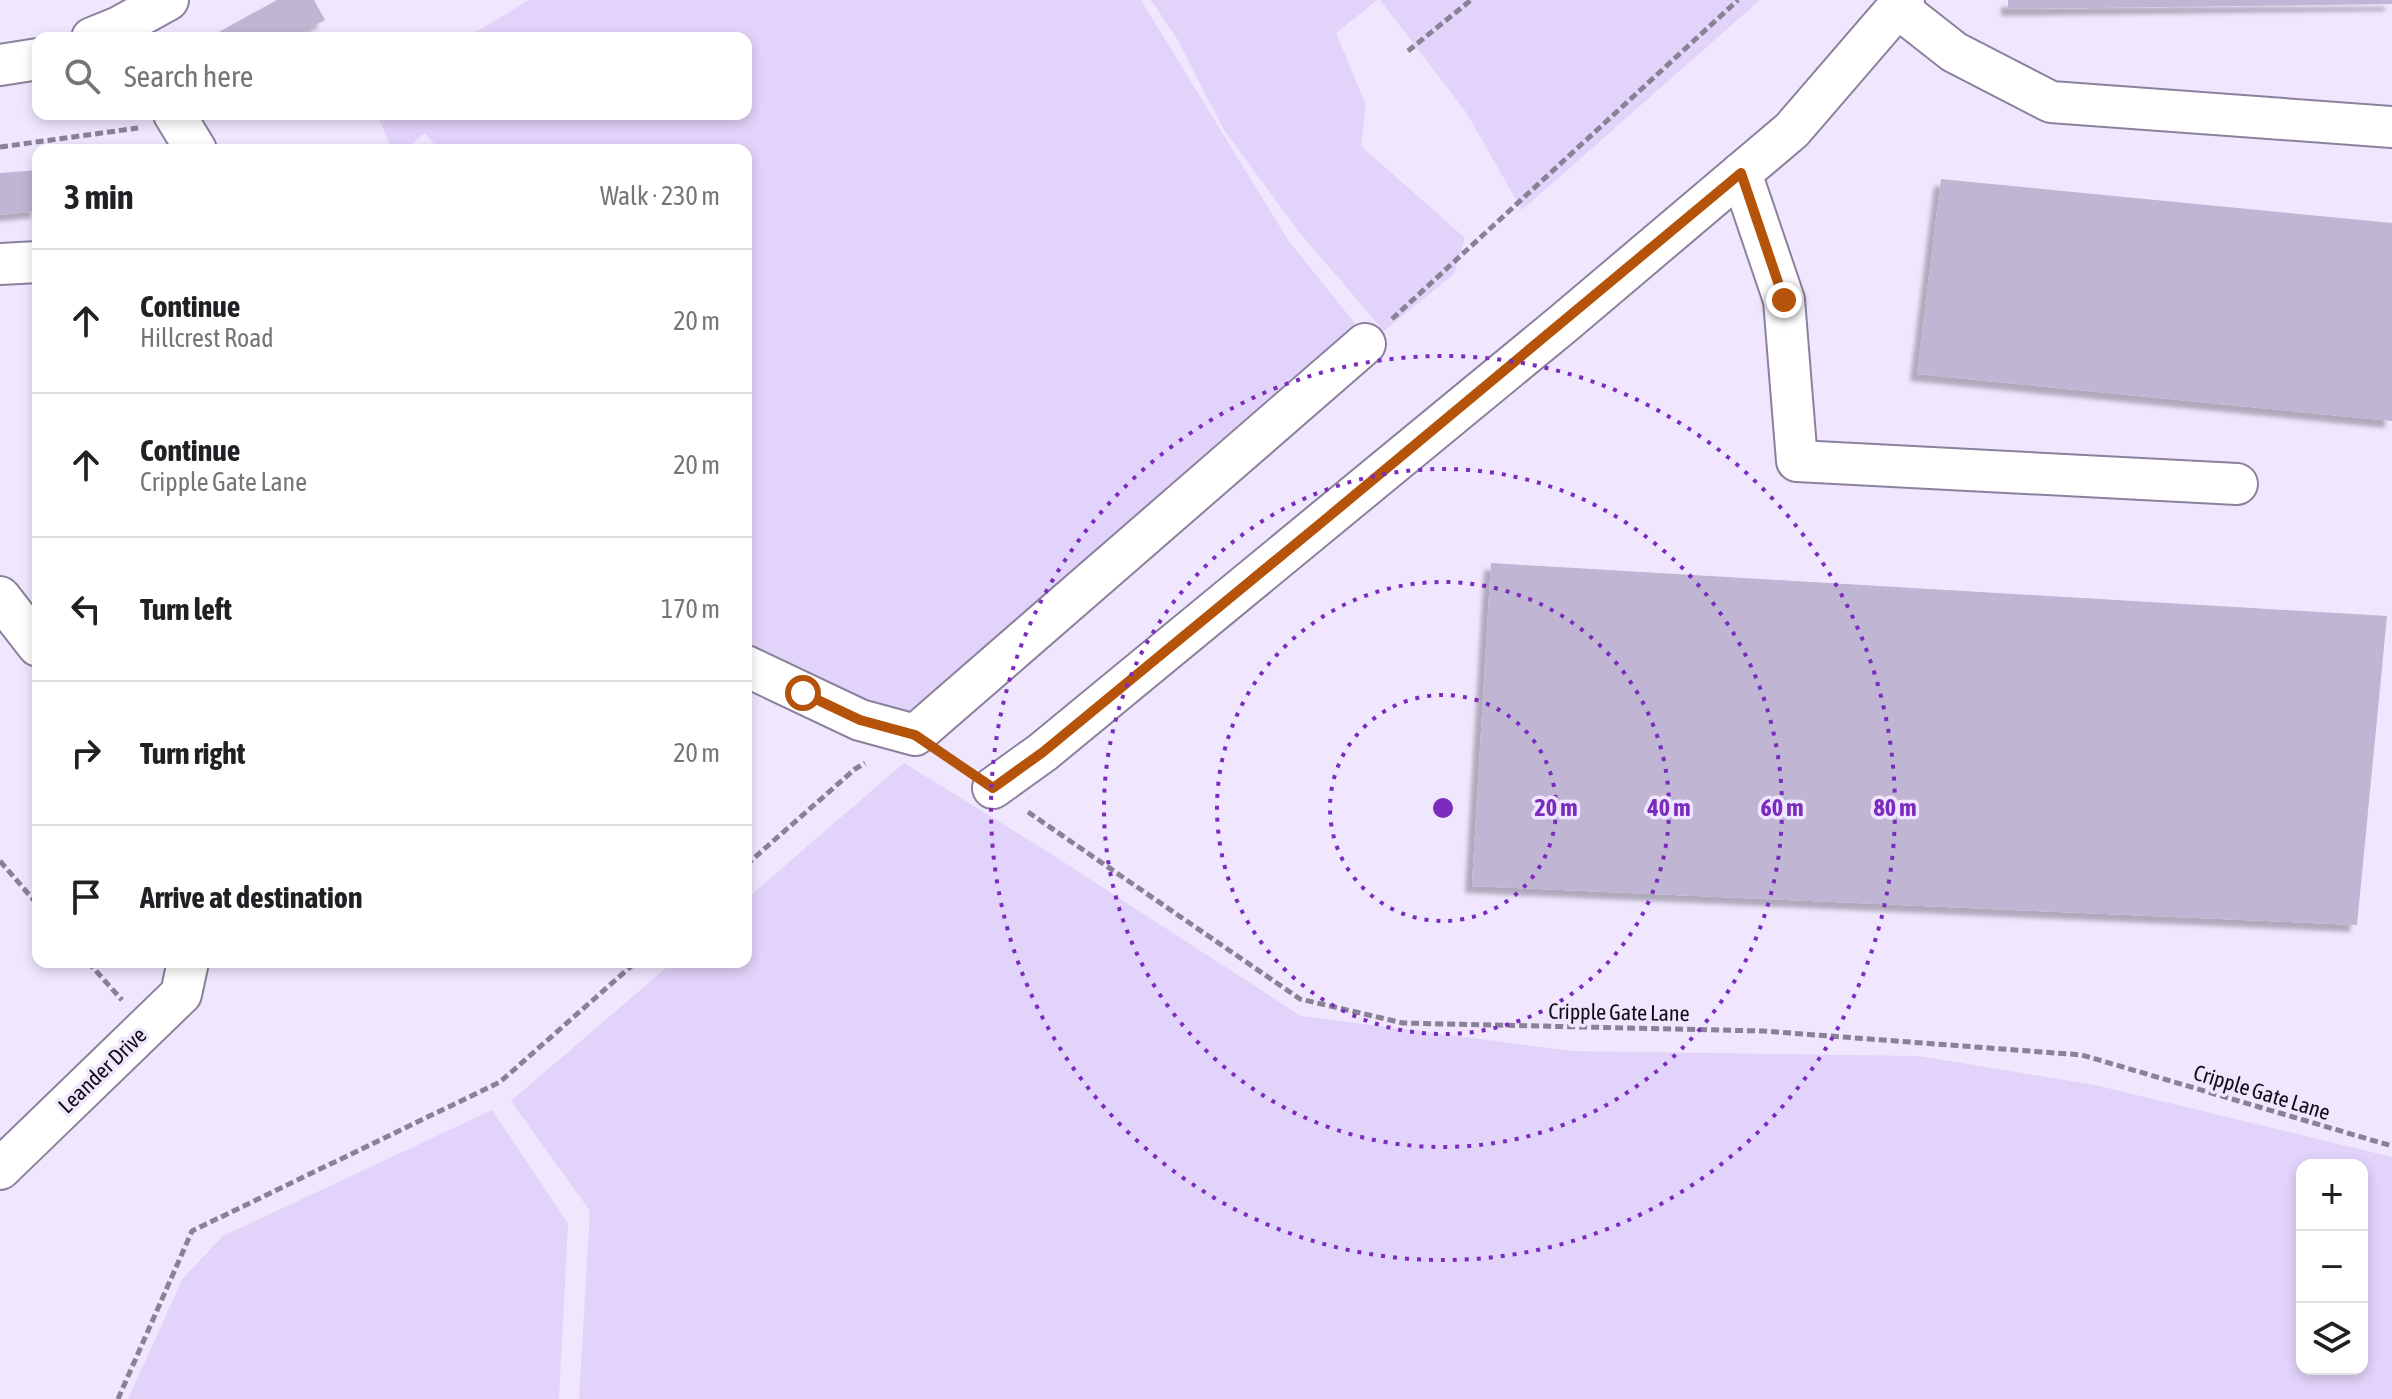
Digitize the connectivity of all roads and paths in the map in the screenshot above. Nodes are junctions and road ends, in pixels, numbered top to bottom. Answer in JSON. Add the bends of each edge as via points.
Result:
{"nodes":[{"id":1,"x":168,"y":0,"type":"edge"},
{"id":2,"x":1471,"y":0,"type":"edge"},
{"id":3,"x":1738,"y":0,"type":"edge"},
{"id":4,"x":1901,"y":4,"type":"edge"},
{"id":5,"x":115,"y":32,"type":"edge"},
{"id":6,"x":1408,"y":51,"type":"dead end"},
{"id":7,"x":32,"y":60,"type":"edge"},
{"id":8,"x":0,"y":65,"type":"edge"},
{"id":9,"x":2392,"y":127,"type":"edge"},
{"id":10,"x":183,"y":129,"type":"edge"},
{"id":11,"x":0,"y":147,"type":"edge"},
{"id":12,"x":1741,"y":173,"type":"junction"},
{"id":13,"x":32,"y":262,"type":"edge"},
{"id":14,"x":0,"y":264,"type":"edge"},
{"id":15,"x":1365,"y":344,"type":"joint"},
{"id":16,"x":2237,"y":484,"type":"dead end"},
{"id":17,"x":0,"y":597,"type":"edge"},
{"id":18,"x":32,"y":638,"type":"edge"},
{"id":19,"x":752,"y":669,"type":"edge"},
{"id":20,"x":915,"y":735,"type":"junction"},
{"id":21,"x":993,"y":788,"type":"joint"},
{"id":22,"x":752,"y":860,"type":"edge"},
{"id":23,"x":0,"y":861,"type":"edge"},
{"id":24,"x":32,"y":898,"type":"edge"},
{"id":25,"x":93,"y":968,"type":"edge"},
{"id":26,"x":187,"y":968,"type":"edge"},
{"id":27,"x":629,"y":968,"type":"edge"},
{"id":28,"x":146,"y":1028,"type":"junction"},
{"id":29,"x":2392,"y":1146,"type":"edge"},
{"id":30,"x":0,"y":1169,"type":"edge"},
{"id":31,"x":118,"y":1399,"type":"edge"}],
"edges":[{"from":1,"to":5,"type":"street"},
{"from":2,"to":6,"type":"path"},
{"from":3,"to":15,"type":"path"},
{"from":4,"to":9,"type":"street","via":[[1954,52],[2051,102]]},
{"from":4,"to":12,"type":"street","via":[[1792,130]]},
{"from":7,"to":8,"type":"street"},
{"from":10,"to":11,"type":"path"},
{"from":12,"to":16,"type":"street","via":[[1784,300],[1797,461]]},
{"from":12,"to":21,"type":"street"},
{"from":13,"to":14,"type":"street"},
{"from":15,"to":20,"type":"street"},
{"from":17,"to":18,"type":"street"},
{"from":19,"to":20,"type":"street","via":[[860,720]]},
{"from":20,"to":22,"type":"path","via":[[855,769]]},
{"from":21,"to":29,"type":"path","name":"Cripple Gate Lane","via":[[1300,999],[1403,1023],[1763,1031],[2082,1055]]},
{"from":23,"to":24,"type":"path"},
{"from":25,"to":28,"type":"path"},
{"from":26,"to":28,"type":"street","name":"Leander Drive","via":[[181,994]]},
{"from":27,"to":31,"type":"path","via":[[500,1082],[192,1231]]},
{"from":28,"to":30,"type":"street","name":"Leander Drive"}]}
